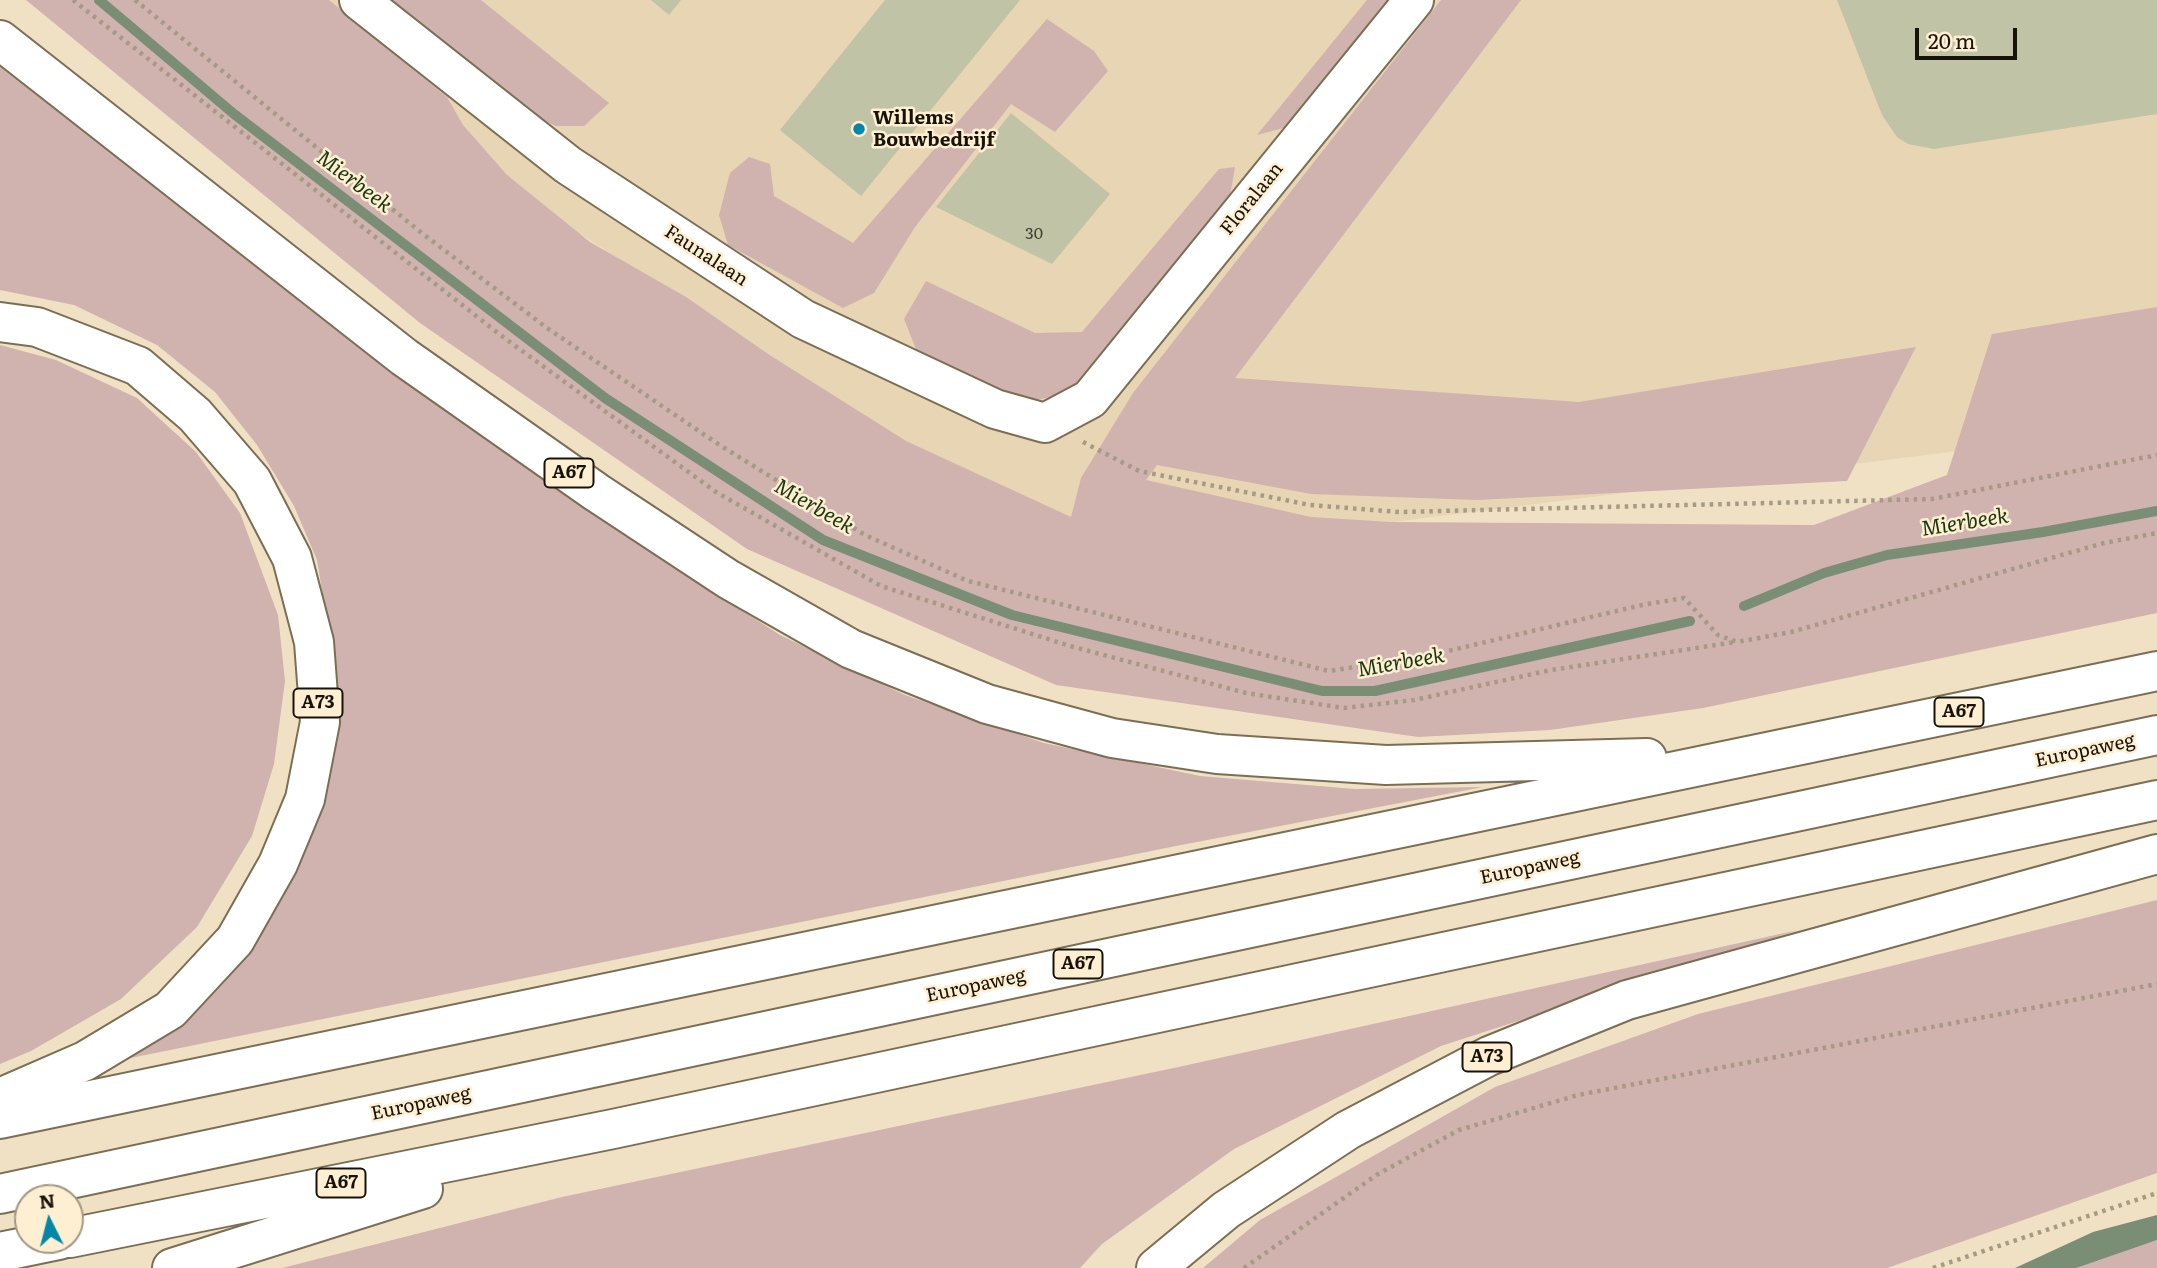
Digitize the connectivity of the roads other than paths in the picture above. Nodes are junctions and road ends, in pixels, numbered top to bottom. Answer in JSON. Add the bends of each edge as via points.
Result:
{"nodes":[{"id":1,"x":359,"y":0,"type":"edge"},
{"id":2,"x":1414,"y":0,"type":"edge"},
{"id":3,"x":0,"y":40,"type":"edge"},
{"id":4,"x":0,"y":322,"type":"edge"},
{"id":5,"x":1090,"y":399,"type":"joint"},
{"id":6,"x":2157,"y":671,"type":"edge"},
{"id":7,"x":2157,"y":735,"type":"edge"},
{"id":8,"x":1761,"y":753,"type":"junction"},
{"id":9,"x":2157,"y":800,"type":"edge"},
{"id":10,"x":2157,"y":854,"type":"edge"},
{"id":11,"x":0,"y":1098,"type":"edge"},
{"id":12,"x":0,"y":1119,"type":"edge"},
{"id":13,"x":613,"y":1129,"type":"junction"},
{"id":14,"x":0,"y":1194,"type":"edge"},
{"id":15,"x":84,"y":1235,"type":"edge"},
{"id":16,"x":172,"y":1268,"type":"edge"},
{"id":17,"x":1156,"y":1268,"type":"edge"}],
"edges":[{"from":1,"to":5,"type":"main road","name":"Faunalaan","via":[[568,165],[803,319],[995,409],[1045,423]]},
{"from":2,"to":5,"type":"main road","name":"Floralaan"},
{"from":3,"to":8,"type":"main road","number":"A67","via":[[404,357],[596,492],[728,579],[851,649],[962,694],[1112,738],[1217,754],[1386,765]]},
{"from":4,"to":11,"type":"main road","number":"A73","via":[[37,327],[138,366],[195,415],[252,481],[292,558],[314,642],[320,722],[305,799],[278,864],[235,940],[170,1010],[85,1061]]},
{"from":6,"to":8,"type":"main road","number":"A67"},
{"from":7,"to":14,"type":"main road","name":"Europaweg","number":"A67"},
{"from":8,"to":12,"type":"main road","number":"A67"},
{"from":9,"to":13,"type":"main road","number":"A67"},
{"from":10,"to":17,"type":"main road","number":"A73","via":[[1628,1000],[1489,1056],[1348,1130],[1226,1210]]},
{"from":13,"to":15,"type":"main road","number":"A67"},
{"from":13,"to":16,"type":"main road","number":"A67"}]}
